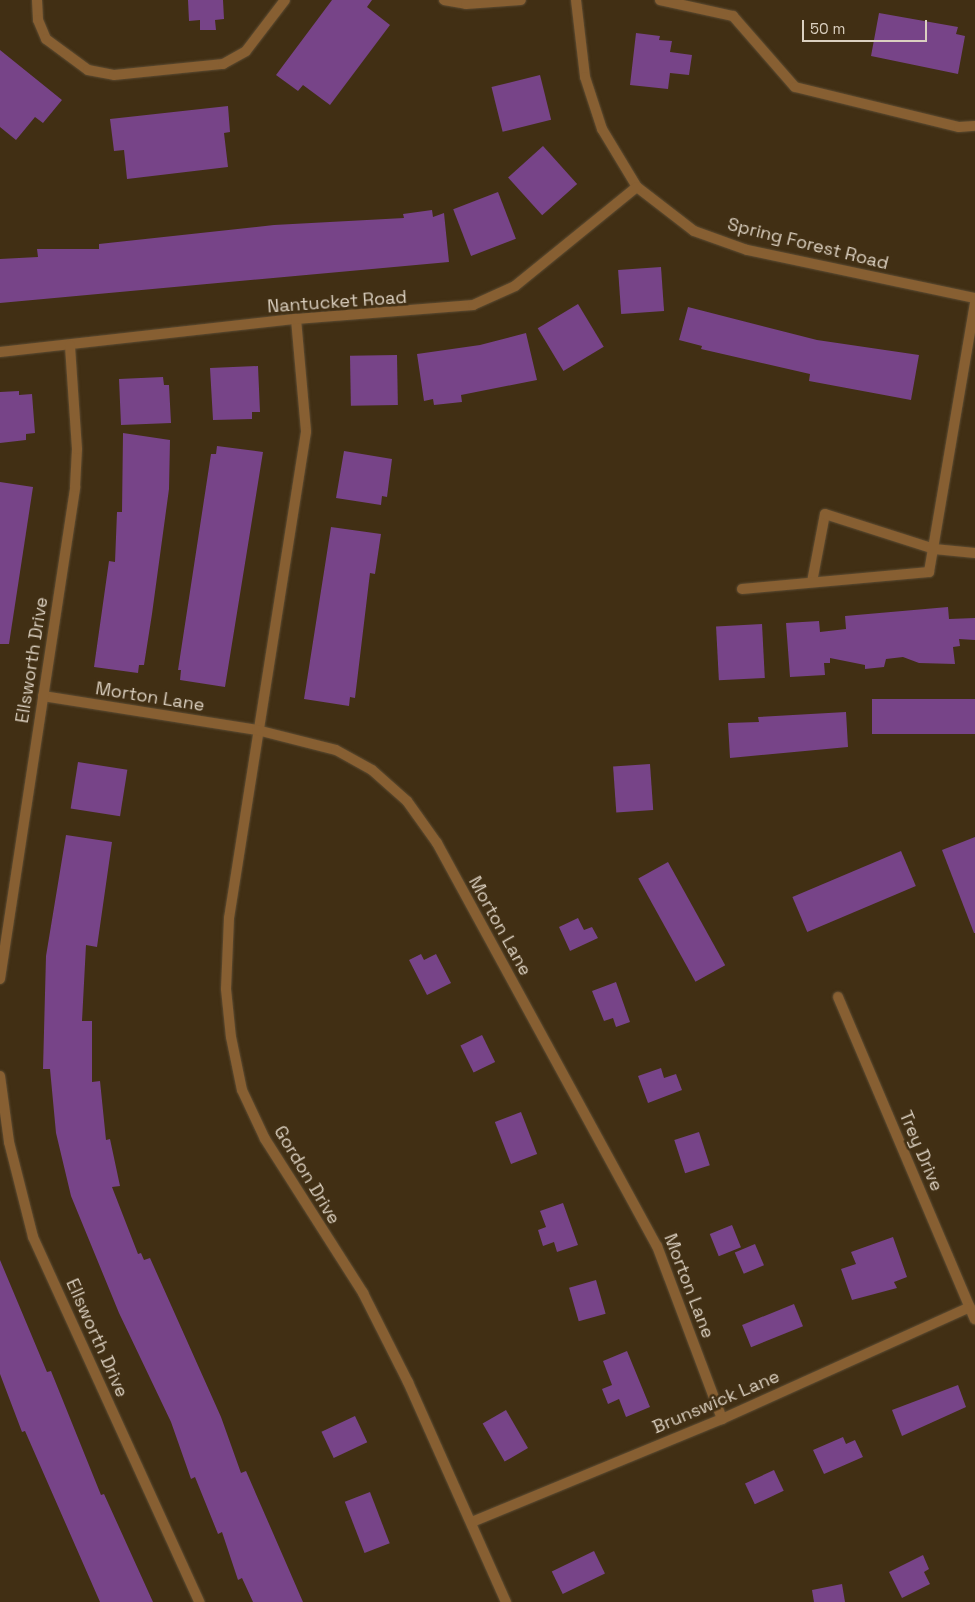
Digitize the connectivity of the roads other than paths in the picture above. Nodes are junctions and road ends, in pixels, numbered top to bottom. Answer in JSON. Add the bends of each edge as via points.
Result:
{"nodes":[{"id":1,"x":37,"y":0,"type":"edge"},
{"id":2,"x":285,"y":0,"type":"edge"},
{"id":3,"x":444,"y":0,"type":"edge"},
{"id":4,"x":521,"y":0,"type":"edge"},
{"id":5,"x":576,"y":0,"type":"edge"},
{"id":6,"x":660,"y":0,"type":"edge"},
{"id":7,"x":975,"y":126,"type":"edge"},
{"id":8,"x":638,"y":187,"type":"junction"},
{"id":9,"x":975,"y":298,"type":"edge"},
{"id":10,"x":975,"y":304,"type":"edge"},
{"id":11,"x":296,"y":319,"type":"junction"},
{"id":12,"x":70,"y":345,"type":"junction"},
{"id":13,"x":0,"y":352,"type":"edge"},
{"id":14,"x":934,"y":549,"type":"junction"},
{"id":15,"x":975,"y":553,"type":"edge"},
{"id":16,"x":812,"y":582,"type":"junction"},
{"id":17,"x":742,"y":589,"type":"dead end"},
{"id":18,"x":43,"y":696,"type":"junction"},
{"id":19,"x":258,"y":730,"type":"junction"},
{"id":20,"x":0,"y":979,"type":"edge"},
{"id":21,"x":838,"y":997,"type":"dead end"},
{"id":22,"x":0,"y":1076,"type":"edge"},
{"id":23,"x":970,"y":1307,"type":"junction"},
{"id":24,"x":975,"y":1318,"type":"edge"},
{"id":25,"x":722,"y":1419,"type":"junction"},
{"id":26,"x":472,"y":1522,"type":"junction"},
{"id":27,"x":199,"y":1602,"type":"edge"},
{"id":28,"x":506,"y":1602,"type":"edge"}],
"edges":[{"from":1,"to":2,"type":"street","via":[[38,20],[46,38],[88,70],[114,76],[223,64],[246,51]]},
{"from":3,"to":4,"type":"street","via":[[466,4]]},
{"from":5,"to":8,"type":"street","name":"Spring Forest Road","via":[[585,77],[602,129]]},
{"from":6,"to":7,"type":"street","via":[[734,16],[795,87],[958,127]]},
{"from":8,"to":9,"type":"street","name":"Spring Forest Road","via":[[694,231],[747,250]]},
{"from":8,"to":11,"type":"street","name":"Nantucket Road","via":[[515,286],[473,305]]},
{"from":10,"to":14,"type":"street","via":[[956,398]]},
{"from":11,"to":12,"type":"street","name":"Nantucket Road"},
{"from":11,"to":19,"type":"street","name":"Gordon Drive","via":[[306,432]]},
{"from":12,"to":13,"type":"street","name":"Nantucket Road"},
{"from":12,"to":18,"type":"street","name":"Ellsworth Drive","via":[[77,448],[75,487]]},
{"from":14,"to":15,"type":"street"},
{"from":14,"to":16,"type":"street","via":[[930,572]]},
{"from":14,"to":16,"type":"street","via":[[825,514]]},
{"from":16,"to":17,"type":"street"},
{"from":18,"to":19,"type":"street","name":"Morton Lane"},
{"from":18,"to":20,"type":"street","name":"Ellsworth Drive"},
{"from":19,"to":25,"type":"street","name":"Morton Lane","via":[[336,750],[372,770],[407,801],[437,843],[658,1246]]},
{"from":19,"to":26,"type":"street","name":"Gordon Drive","via":[[229,918],[226,980],[231,1037],[242,1090],[265,1139],[362,1293]]},
{"from":21,"to":23,"type":"street","name":"Trey Drive"},
{"from":22,"to":27,"type":"street","name":"Ellsworth Drive","via":[[9,1142],[33,1237]]},
{"from":23,"to":24,"type":"street","name":"Trey Drive"},
{"from":23,"to":25,"type":"street","name":"Brunswick Lane"},
{"from":25,"to":26,"type":"street","name":"Brunswick Lane"},
{"from":26,"to":28,"type":"street","name":"Gordon Drive"}]}
